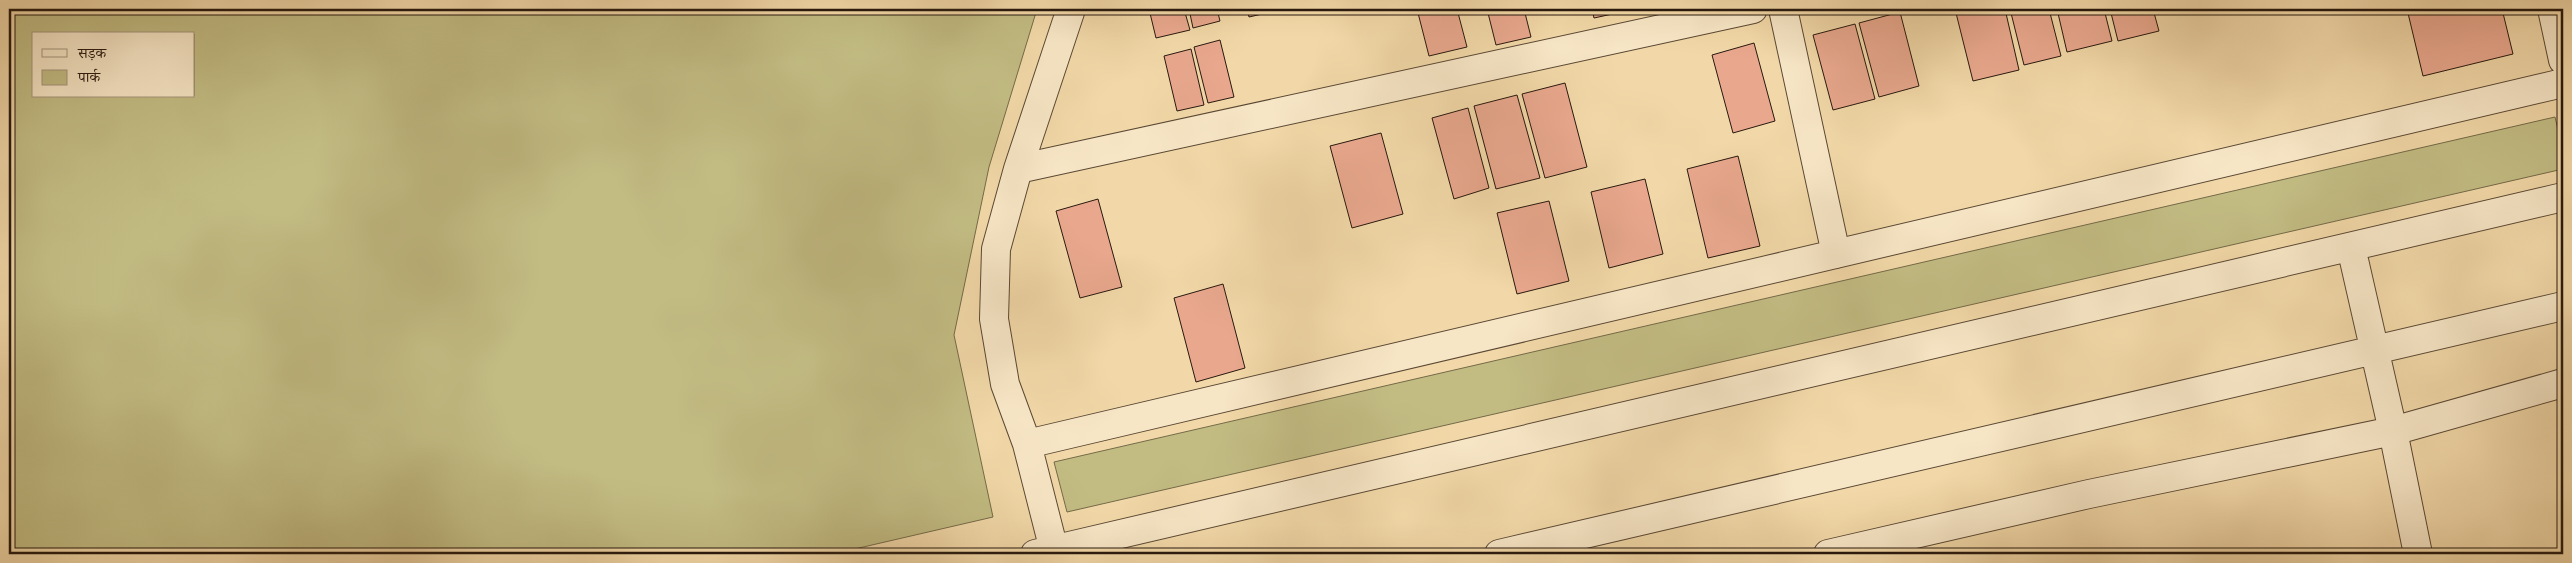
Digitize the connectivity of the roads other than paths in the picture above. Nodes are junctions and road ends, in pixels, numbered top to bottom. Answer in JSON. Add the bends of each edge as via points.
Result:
{"nodes":[{"id":1,"x":1071,"y":9,"type":"edge"},
{"id":2,"x":1754,"y":9,"type":"edge"},
{"id":3,"x":1783,"y":9,"type":"edge"},
{"id":4,"x":2552,"y":9,"type":"edge"},
{"id":5,"x":2563,"y":60,"type":"edge"},
{"id":6,"x":2563,"y":83,"type":"edge"},
{"id":7,"x":1018,"y":168,"type":"junction"},
{"id":8,"x":2563,"y":197,"type":"edge"},
{"id":9,"x":2351,"y":247,"type":"junction"},
{"id":10,"x":1836,"y":254,"type":"junction"},
{"id":11,"x":2563,"y":306,"type":"edge"},
{"id":12,"x":2374,"y":350,"type":"junction"},
{"id":13,"x":2563,"y":383,"type":"edge"},
{"id":14,"x":2393,"y":431,"type":"junction"},
{"id":15,"x":1027,"y":444,"type":"junction"},
{"id":16,"x":1045,"y":552,"type":"edge"},
{"id":17,"x":1499,"y":554,"type":"edge"},
{"id":18,"x":1828,"y":554,"type":"edge"},
{"id":19,"x":2418,"y":554,"type":"edge"}],
"edges":[{"from":1,"to":7,"type":"street"},
{"from":2,"to":7,"type":"street"},
{"from":3,"to":10,"type":"street"},
{"from":4,"to":5,"type":"street"},
{"from":6,"to":10,"type":"street"},
{"from":7,"to":15,"type":"street","via":[[996,249],[994,319],[1005,384]]},
{"from":8,"to":9,"type":"street"},
{"from":9,"to":12,"type":"street"},
{"from":9,"to":16,"type":"street"},
{"from":10,"to":15,"type":"street"},
{"from":11,"to":12,"type":"street"},
{"from":12,"to":14,"type":"street"},
{"from":12,"to":17,"type":"street"},
{"from":13,"to":14,"type":"street"},
{"from":14,"to":18,"type":"street","via":[[2080,496]]},
{"from":14,"to":19,"type":"street"},
{"from":15,"to":16,"type":"street"}]}
